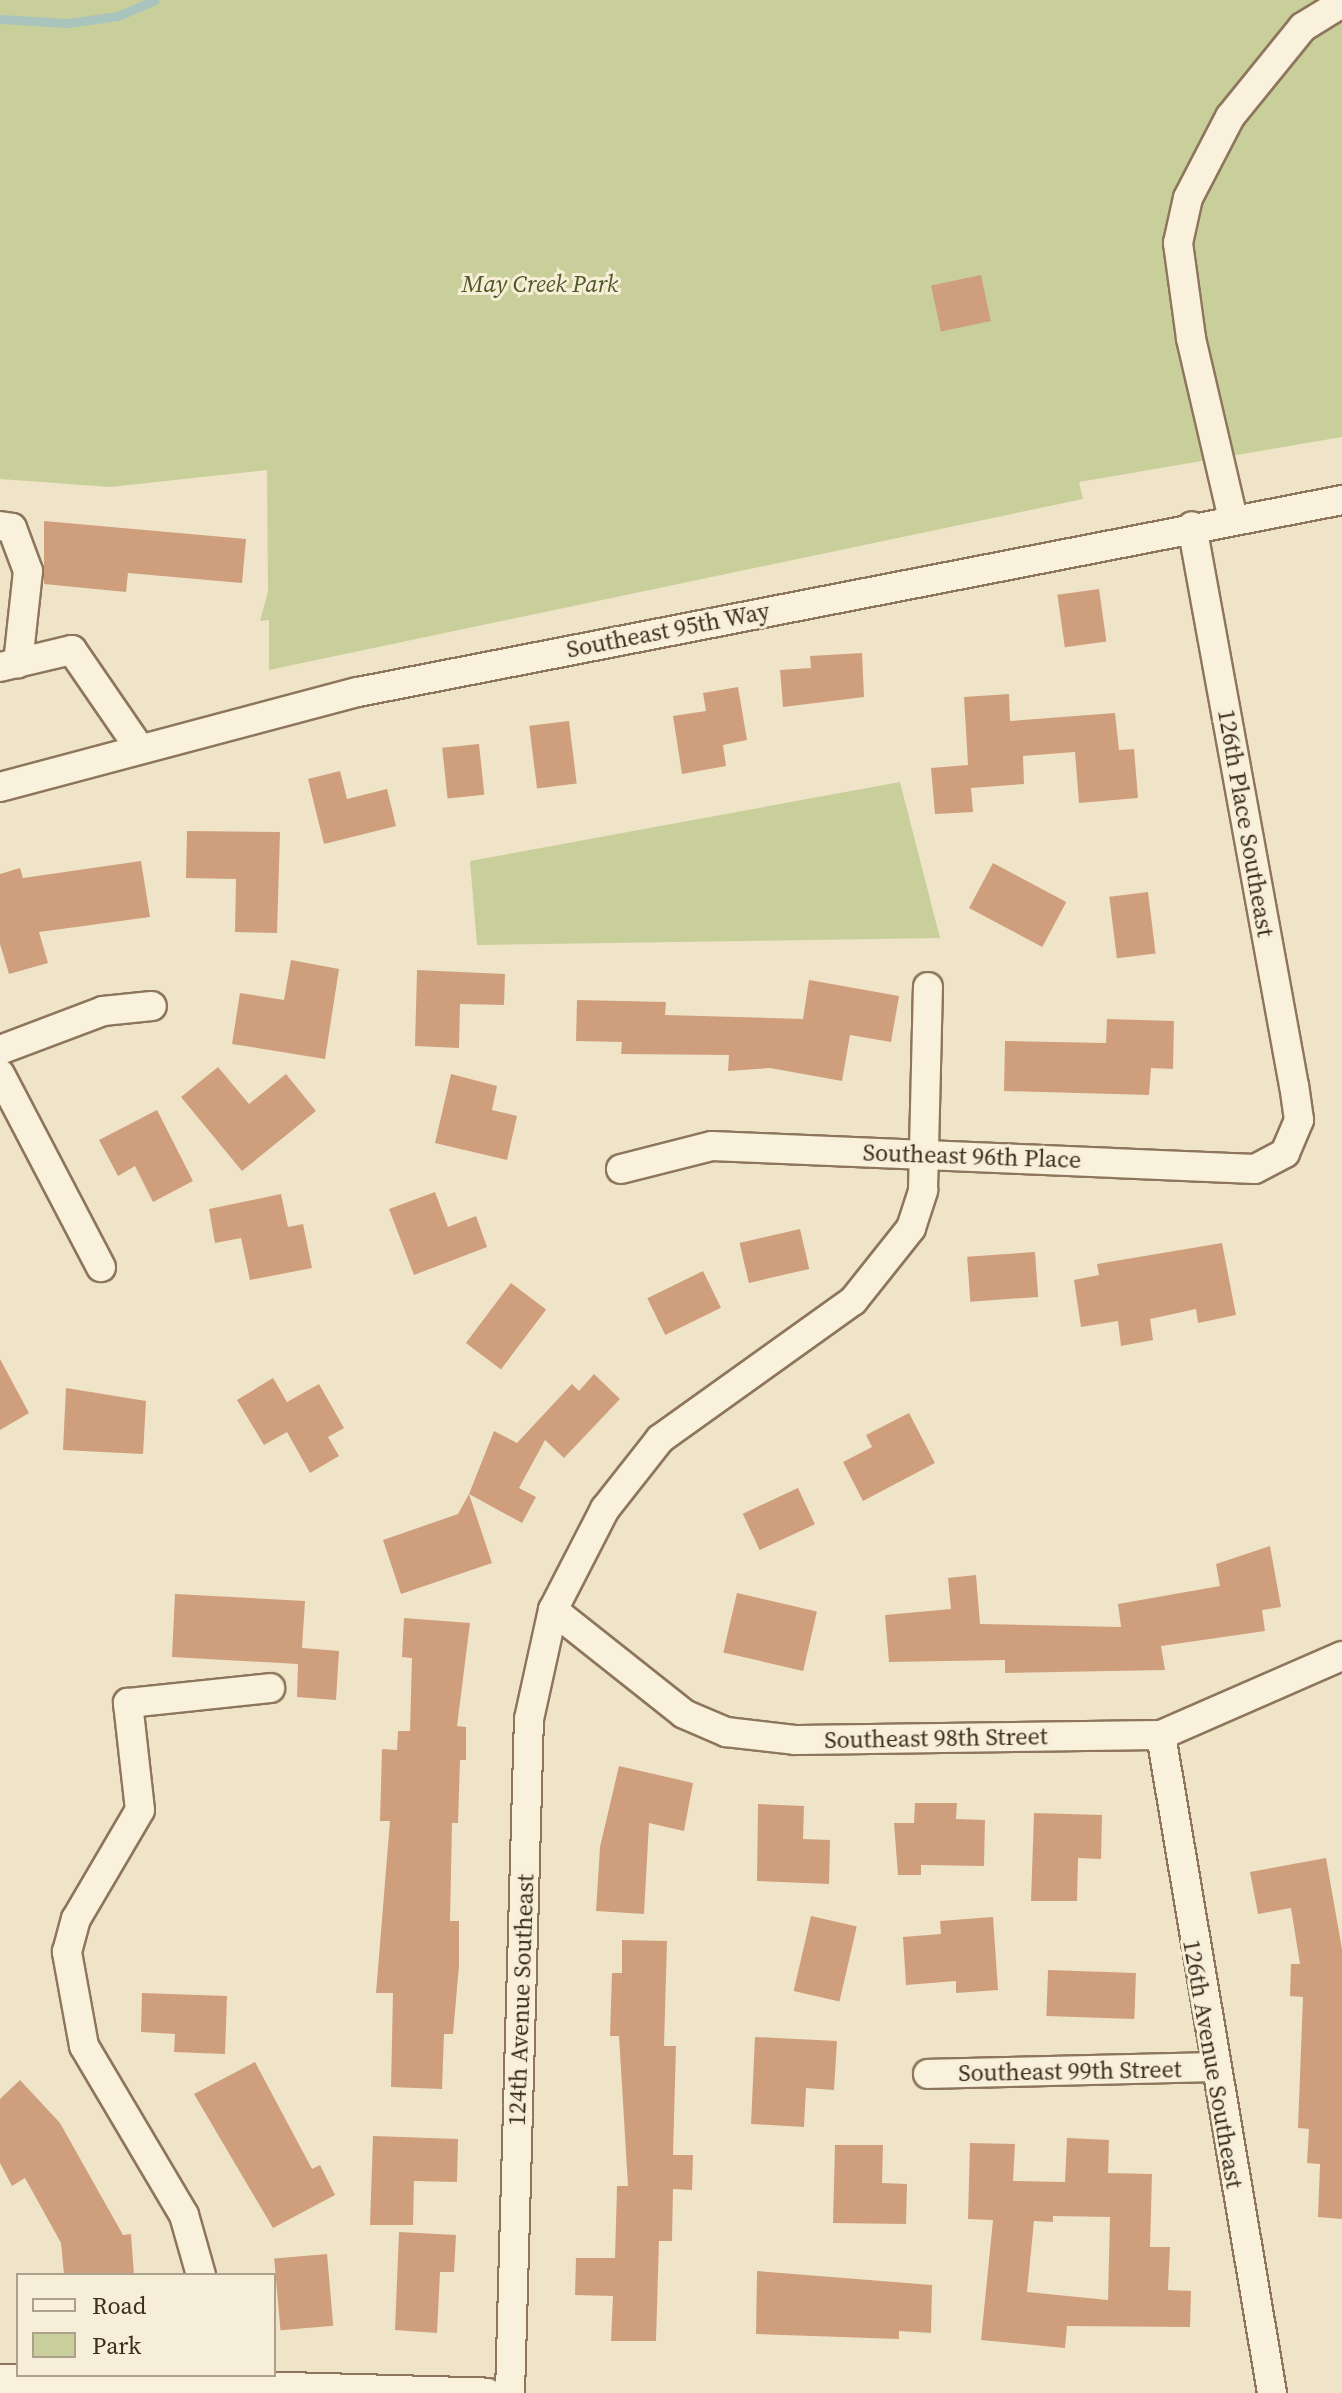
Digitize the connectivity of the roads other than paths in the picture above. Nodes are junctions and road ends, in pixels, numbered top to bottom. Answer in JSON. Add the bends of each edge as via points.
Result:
{"nodes":[{"id":1,"x":1342,"y":3,"type":"edge"},
{"id":2,"x":1342,"y":500,"type":"edge"},
{"id":3,"x":1233,"y":519,"type":"junction"},
{"id":4,"x":0,"y":526,"type":"edge"},
{"id":5,"x":1192,"y":526,"type":"junction"},
{"id":6,"x":9,"y":665,"type":"edge"},
{"id":7,"x":138,"y":746,"type":"junction"},
{"id":8,"x":0,"y":787,"type":"edge"},
{"id":9,"x":928,"y":987,"type":"dead end"},
{"id":10,"x":152,"y":1006,"type":"dead end"},
{"id":11,"x":0,"y":1050,"type":"edge"},
{"id":12,"x":0,"y":1074,"type":"edge"},
{"id":13,"x":1299,"y":1120,"type":"joint"},
{"id":14,"x":926,"y":1153,"type":"junction"},
{"id":15,"x":621,"y":1169,"type":"dead end"},
{"id":16,"x":101,"y":1267,"type":"dead end"},
{"id":17,"x":553,"y":1610,"type":"junction"},
{"id":18,"x":1342,"y":1656,"type":"edge"},
{"id":19,"x":270,"y":1688,"type":"dead end"},
{"id":20,"x":1161,"y":1735,"type":"junction"},
{"id":21,"x":1212,"y":2067,"type":"junction"},
{"id":22,"x":928,"y":2074,"type":"dead end"},
{"id":23,"x":200,"y":2273,"type":"edge"},
{"id":24,"x":207,"y":2378,"type":"edge"},
{"id":25,"x":0,"y":2379,"type":"edge"},
{"id":26,"x":487,"y":2393,"type":"edge"},
{"id":27,"x":510,"y":2393,"type":"edge"},
{"id":28,"x":1272,"y":2393,"type":"edge"}],
"edges":[{"from":1,"to":3,"type":"street","via":[[1303,27],[1230,117],[1188,198],[1178,243],[1191,338]]},
{"from":2,"to":3,"type":"street","name":"Southeast 95th Way"},
{"from":3,"to":5,"type":"street","name":"Southeast 95th Way"},
{"from":4,"to":6,"type":"street","via":[[12,528],[28,571]]},
{"from":5,"to":7,"type":"street","name":"Southeast 95th Way","via":[[358,692]]},
{"from":5,"to":13,"type":"street","name":"126th Place Southeast"},
{"from":6,"to":7,"type":"street","via":[[72,650]]},
{"from":7,"to":8,"type":"street","name":"Southeast 95th Way"},
{"from":9,"to":14,"type":"street","name":"124th Avenue Southeast"},
{"from":10,"to":11,"type":"street","via":[[103,1011]]},
{"from":12,"to":16,"type":"street"},
{"from":13,"to":14,"type":"street","name":"Southeast 96th Place","via":[[1285,1153],[1255,1169]]},
{"from":14,"to":15,"type":"street","name":"Southeast 96th Place","via":[[712,1146]]},
{"from":14,"to":17,"type":"street","name":"124th Avenue Southeast","via":[[923,1190],[892,1258],[808,1337],[695,1407],[660,1439],[605,1509]]},
{"from":17,"to":20,"type":"street","name":"Southeast 98th Street","via":[[684,1714],[726,1732],[795,1740]]},
{"from":17,"to":27,"type":"street","name":"124th Avenue Southeast","via":[[529,1719]]},
{"from":18,"to":20,"type":"street","name":"Southeast 98th Street"},
{"from":19,"to":23,"type":"street","via":[[128,1703],[140,1810],[76,1919],[67,1952],[84,2046],[184,2215]]},
{"from":20,"to":21,"type":"street","name":"126th Avenue Southeast"},
{"from":21,"to":22,"type":"street","name":"Southeast 99th Street"},
{"from":21,"to":28,"type":"street","name":"126th Avenue Southeast"},
{"from":24,"to":25,"type":"street"},
{"from":24,"to":26,"type":"street"}]}
